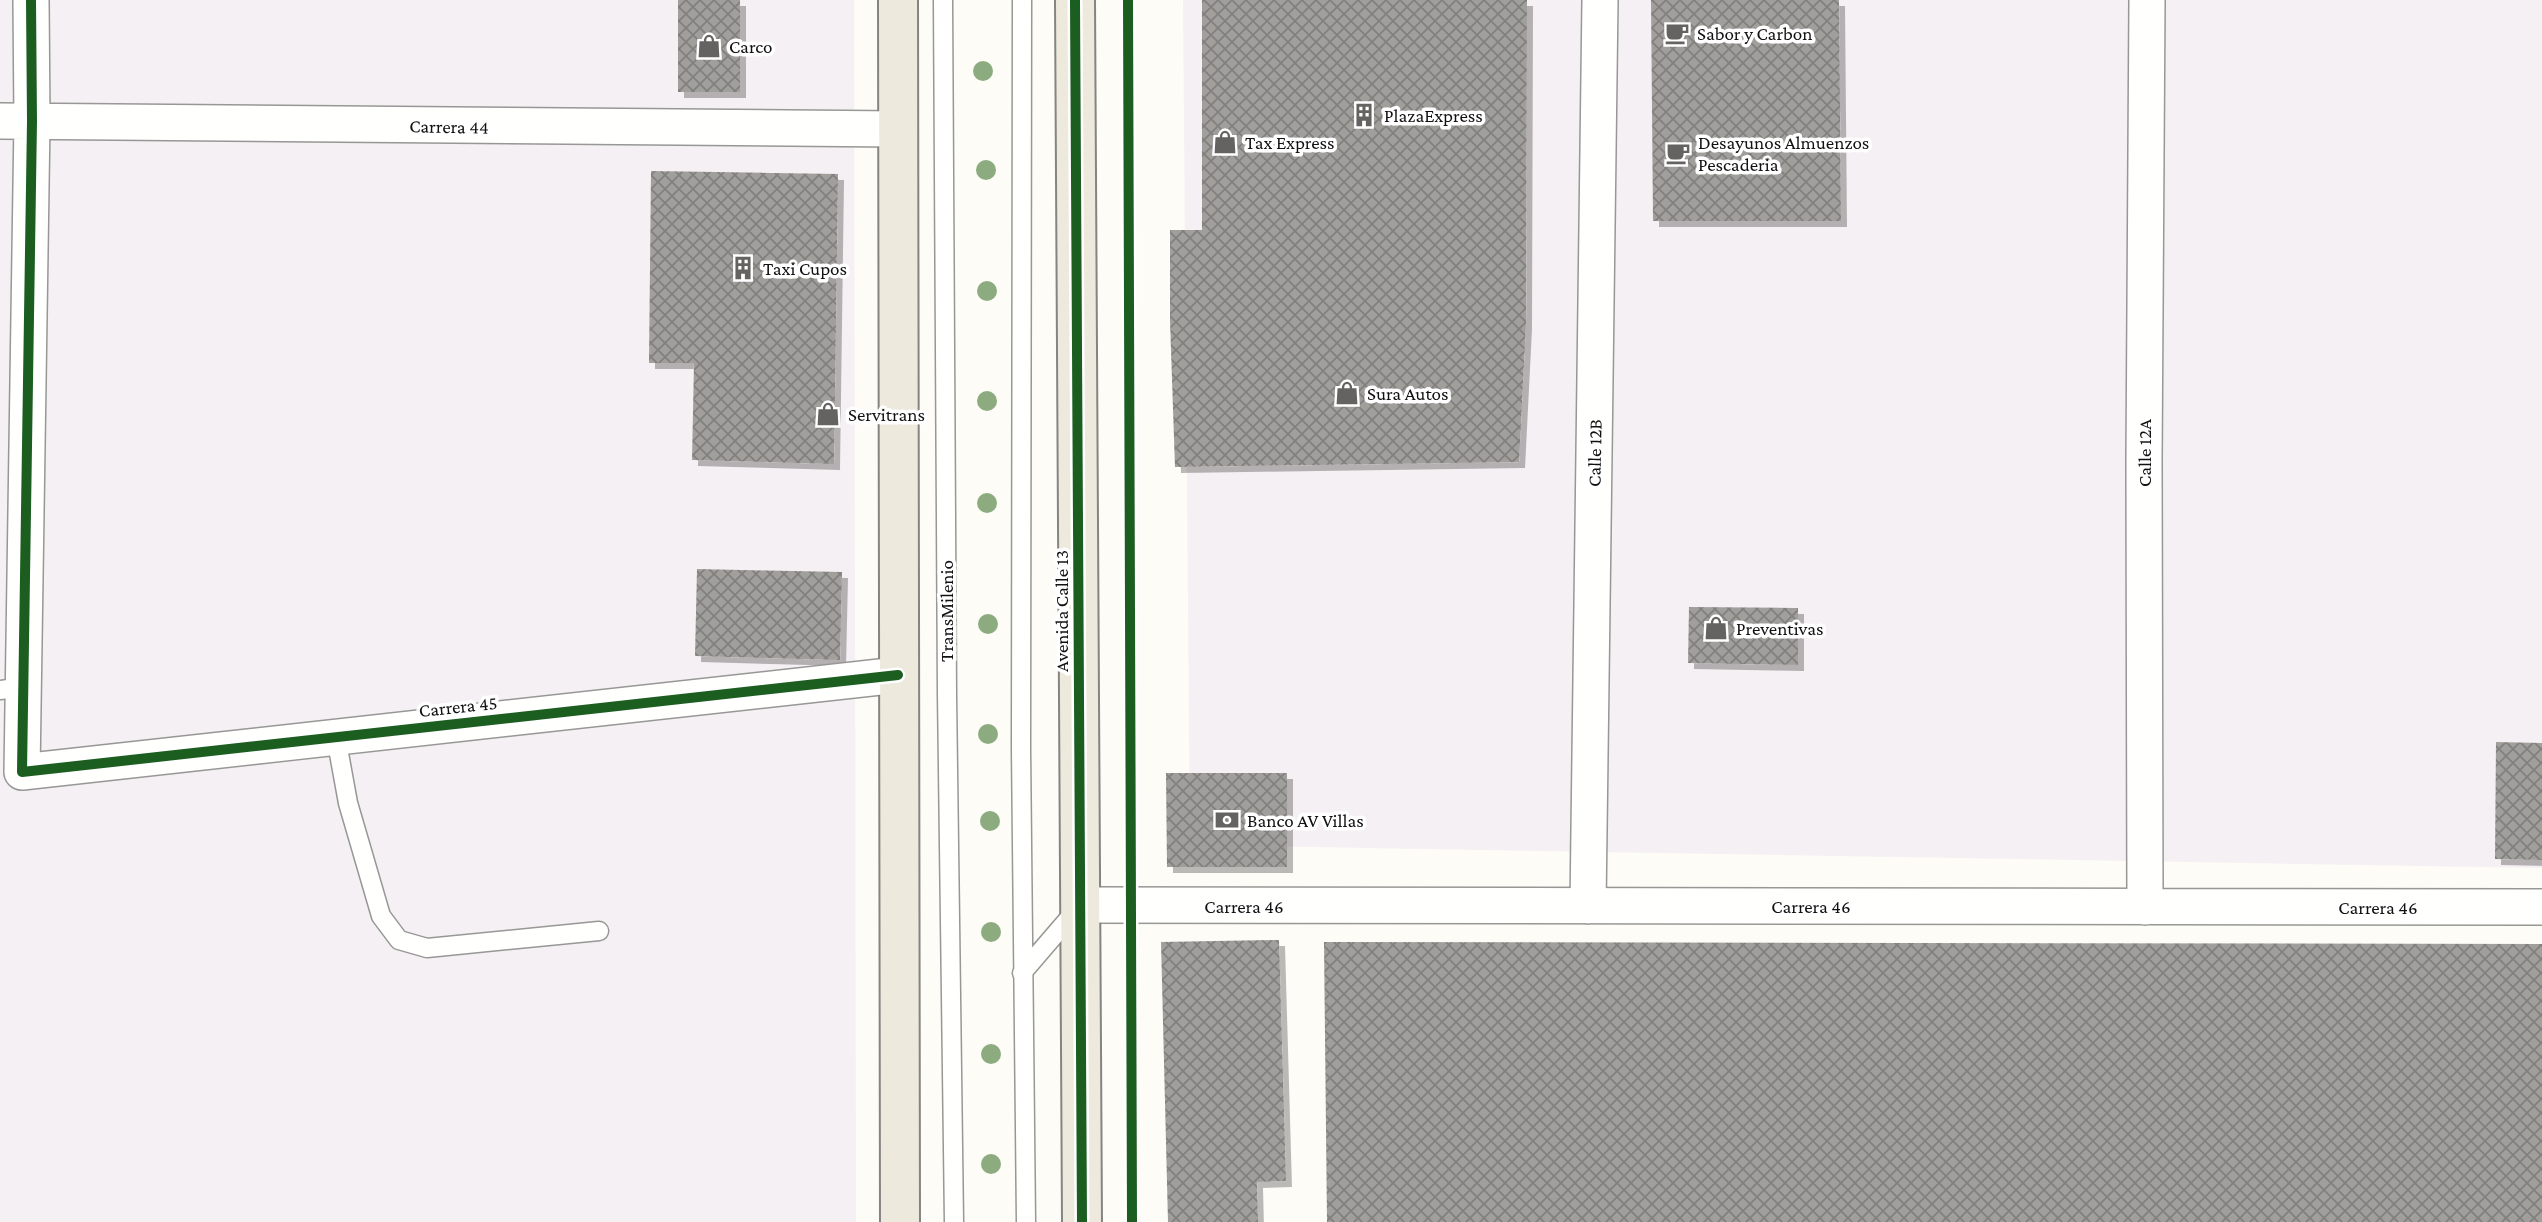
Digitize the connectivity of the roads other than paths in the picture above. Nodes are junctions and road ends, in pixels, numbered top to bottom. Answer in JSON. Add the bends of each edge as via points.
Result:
{"nodes":[{"id":1,"x":32,"y":0,"type":"edge"},
{"id":2,"x":898,"y":0,"type":"edge"},
{"id":3,"x":943,"y":0,"type":"edge"},
{"id":4,"x":1022,"y":0,"type":"edge"},
{"id":5,"x":1075,"y":0,"type":"edge"},
{"id":6,"x":1600,"y":0,"type":"edge"},
{"id":7,"x":2147,"y":0,"type":"edge"},
{"id":8,"x":16,"y":121,"type":"edge"},
{"id":9,"x":898,"y":129,"type":"junction"},
{"id":10,"x":898,"y":675,"type":"junction"},
{"id":11,"x":11,"y":689,"type":"edge"},
{"id":12,"x":337,"y":737,"type":"junction"},
{"id":13,"x":11,"y":773,"type":"edge"},
{"id":14,"x":1080,"y":905,"type":"junction"},
{"id":15,"x":1588,"y":906,"type":"junction"},
{"id":16,"x":2145,"y":907,"type":"junction"},
{"id":17,"x":2542,"y":907,"type":"edge"},
{"id":18,"x":599,"y":931,"type":"dead end"},
{"id":19,"x":1022,"y":973,"type":"junction"},
{"id":20,"x":900,"y":1222,"type":"edge"},
{"id":21,"x":954,"y":1222,"type":"edge"},
{"id":22,"x":1026,"y":1222,"type":"edge"},
{"id":23,"x":1082,"y":1222,"type":"edge"}],
"edges":[{"from":1,"to":8,"type":"street"},
{"from":2,"to":9,"type":"main road"},
{"from":3,"to":21,"type":"lane","name":"TransMilenio"},
{"from":4,"to":19,"type":"lane"},
{"from":5,"to":14,"type":"main road","name":"Avenida Calle 13"},
{"from":6,"to":15,"type":"street","name":"Calle 12B"},
{"from":7,"to":16,"type":"street","name":"Calle 12A"},
{"from":8,"to":9,"type":"street","name":"Carrera 44"},
{"from":8,"to":11,"type":"street"},
{"from":9,"to":10,"type":"main road"},
{"from":10,"to":12,"type":"street","name":"Carrera 45"},
{"from":10,"to":20,"type":"main road"},
{"from":11,"to":13,"type":"street"},
{"from":12,"to":13,"type":"street","name":"Carrera 45"},
{"from":12,"to":18,"type":"lane","via":[[348,803],[381,916],[399,940],[426,948]]},
{"from":14,"to":15,"type":"street","name":"Carrera 46"},
{"from":14,"to":19,"type":"lane"},
{"from":14,"to":23,"type":"main road","name":"Avenida Calle 13"},
{"from":15,"to":16,"type":"street","name":"Carrera 46"},
{"from":16,"to":17,"type":"street","name":"Carrera 46"},
{"from":19,"to":22,"type":"lane"}]}
